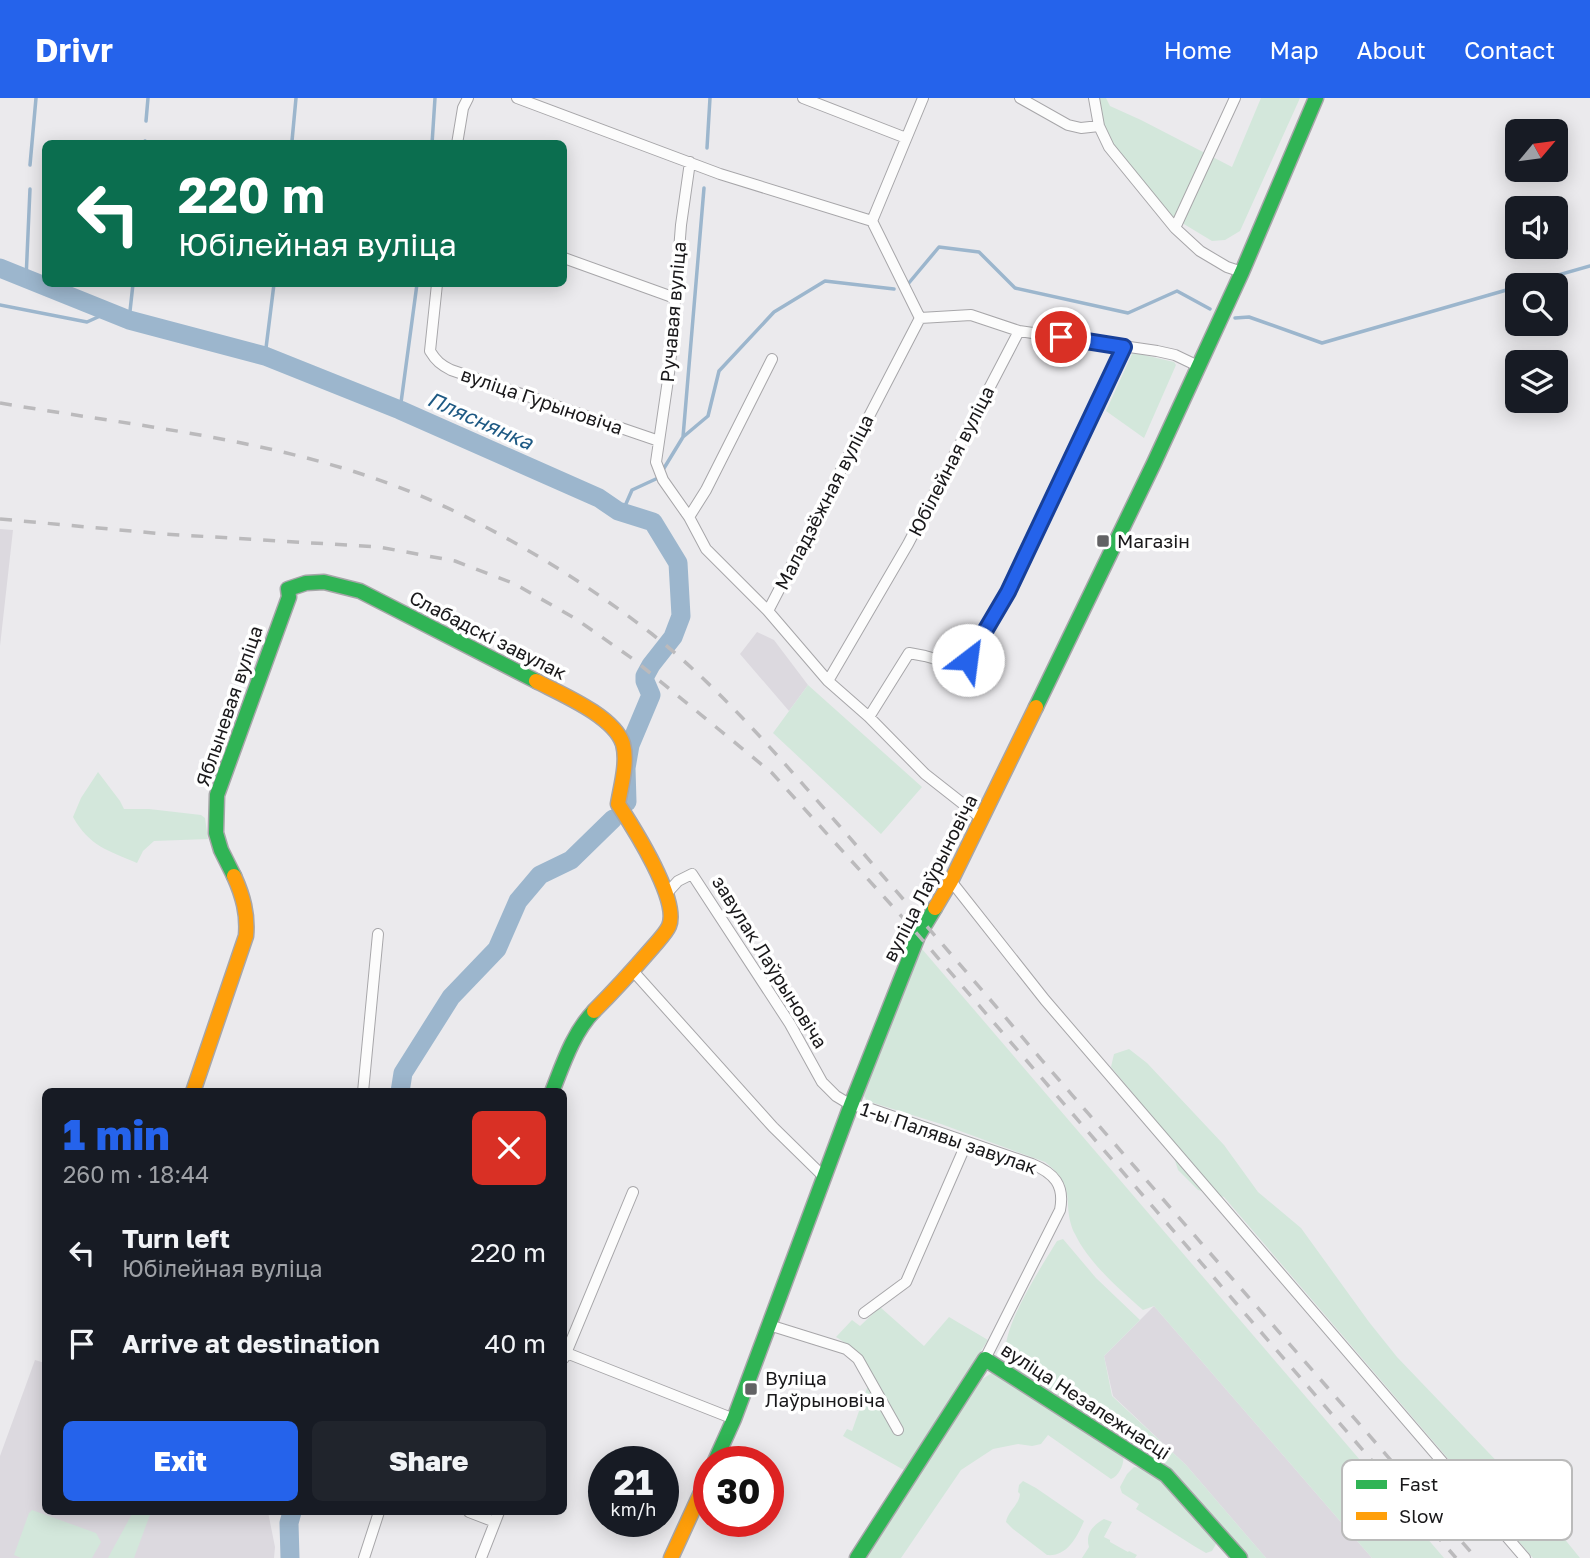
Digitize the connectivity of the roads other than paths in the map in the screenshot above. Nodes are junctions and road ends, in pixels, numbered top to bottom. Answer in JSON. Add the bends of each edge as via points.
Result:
{"nodes":[{"id":1,"x":468,"y":98,"type":"edge"},
{"id":2,"x":517,"y":98,"type":"edge"},
{"id":3,"x":803,"y":98,"type":"edge"},
{"id":4,"x":923,"y":98,"type":"edge"},
{"id":5,"x":1020,"y":98,"type":"edge"},
{"id":6,"x":1094,"y":98,"type":"edge"},
{"id":7,"x":1235,"y":98,"type":"edge"},
{"id":8,"x":1316,"y":98,"type":"edge"},
{"id":9,"x":1099,"y":126,"type":"junction"},
{"id":10,"x":906,"y":138,"type":"junction"},
{"id":11,"x":458,"y":140,"type":"edge"},
{"id":12,"x":690,"y":162,"type":"junction"},
{"id":13,"x":872,"y":221,"type":"junction"},
{"id":14,"x":1175,"y":228,"type":"junction"},
{"id":15,"x":567,"y":259,"type":"edge"},
{"id":16,"x":1242,"y":272,"type":"junction"},
{"id":17,"x":437,"y":287,"type":"edge"},
{"id":18,"x":675,"y":298,"type":"junction"},
{"id":19,"x":920,"y":318,"type":"junction"},
{"id":20,"x":1019,"y":331,"type":"junction"},
{"id":21,"x":1124,"y":347,"type":"junction"},
{"id":22,"x":772,"y":359,"type":"dead end"},
{"id":23,"x":1198,"y":366,"type":"junction"},
{"id":24,"x":659,"y":441,"type":"junction"},
{"id":25,"x":656,"y":463,"type":"joint"},
{"id":26,"x":689,"y":517,"type":"junction"},
{"id":27,"x":304,"y":583,"type":"joint"},
{"id":28,"x":768,"y":611,"type":"junction"},
{"id":29,"x":828,"y":681,"type":"junction"},
{"id":30,"x":869,"y":717,"type":"junction"},
{"id":31,"x":981,"y":818,"type":"junction"},
{"id":32,"x":951,"y":881,"type":"junction"},
{"id":33,"x":667,"y":893,"type":"junction"},
{"id":34,"x":378,"y":934,"type":"dead end"},
{"id":35,"x":633,"y":971,"type":"junction"},
{"id":36,"x":193,"y":1088,"type":"edge"},
{"id":37,"x":363,"y":1088,"type":"edge"},
{"id":38,"x":554,"y":1088,"type":"edge"},
{"id":39,"x":850,"y":1105,"type":"junction"},
{"id":40,"x":967,"y":1142,"type":"junction"},
{"id":41,"x":824,"y":1177,"type":"junction"},
{"id":42,"x":633,"y":1192,"type":"dead end"},
{"id":43,"x":864,"y":1313,"type":"dead end"},
{"id":44,"x":769,"y":1325,"type":"junction"},
{"id":45,"x":567,"y":1348,"type":"edge"},
{"id":46,"x":567,"y":1356,"type":"edge"},
{"id":47,"x":985,"y":1359,"type":"junction"},
{"id":48,"x":734,"y":1419,"type":"junction"},
{"id":49,"x":898,"y":1430,"type":"dead end"},
{"id":50,"x":722,"y":1446,"type":"edge"},
{"id":51,"x":1441,"y":1460,"type":"edge"},
{"id":52,"x":693,"y":1510,"type":"edge"},
{"id":53,"x":378,"y":1515,"type":"edge"},
{"id":54,"x":497,"y":1517,"type":"edge"},
{"id":55,"x":1510,"y":1540,"type":"edge"},
{"id":56,"x":364,"y":1558,"type":"edge"},
{"id":57,"x":481,"y":1558,"type":"edge"},
{"id":58,"x":671,"y":1558,"type":"edge"},
{"id":59,"x":857,"y":1558,"type":"edge"},
{"id":60,"x":1240,"y":1558,"type":"edge"},
{"id":61,"x":1525,"y":1558,"type":"edge"}],
"edges":[{"from":1,"to":11,"type":"street"},
{"from":2,"to":12,"type":"street"},
{"from":3,"to":10,"type":"street"},
{"from":4,"to":10,"type":"street"},
{"from":5,"to":9,"type":"street","via":[[1068,125]]},
{"from":6,"to":9,"type":"street"},
{"from":7,"to":14,"type":"street"},
{"from":8,"to":16,"type":"main road","name":"вуліца Лаўрыновіча"},
{"from":9,"to":14,"type":"street","via":[[1111,150]]},
{"from":10,"to":13,"type":"street"},
{"from":12,"to":13,"type":"street"},
{"from":12,"to":18,"type":"street","name":"Ручавая вуліца"},
{"from":13,"to":19,"type":"street"},
{"from":14,"to":16,"type":"street","via":[[1200,251]]},
{"from":15,"to":18,"type":"street"},
{"from":16,"to":23,"type":"main road","name":"вуліца Лаўрыновіча"},
{"from":17,"to":24,"type":"street","name":"вуліца Гурыновіча","via":[[430,352],[435,360],[451,370]]},
{"from":18,"to":24,"type":"street","name":"Ручавая вуліца"},
{"from":19,"to":20,"type":"street","via":[[971,315]]},
{"from":19,"to":28,"type":"street","name":"Маладзёжная вуліца"},
{"from":20,"to":21,"type":"street"},
{"from":20,"to":29,"type":"street","name":"Юбілейная вуліца","via":[[908,544]]},
{"from":21,"to":23,"type":"street","via":[[1166,353]]},
{"from":21,"to":30,"type":"street","via":[[1008,592],[968,660],[957,665],[909,653]]},
{"from":22,"to":26,"type":"street"},
{"from":23,"to":31,"type":"main road","name":"вуліца Лаўрыновіча"},
{"from":24,"to":25,"type":"street","name":"Ручавая вуліца"},
{"from":25,"to":26,"type":"street","name":"Маладзёжная вуліца"},
{"from":26,"to":28,"type":"street","name":"Маладзёжная вуліца","via":[[706,549]]},
{"from":27,"to":33,"type":"main road","name":"Слабадскі завулак","via":[[327,581],[360,592],[588,708],[616,732],[623,745],[618,804]]},
{"from":27,"to":36,"type":"main road","name":"Яблыневая вуліца","via":[[288,589],[289,597],[217,794],[216,834],[243,894],[248,923]]},
{"from":28,"to":29,"type":"street"},
{"from":29,"to":30,"type":"street"},
{"from":30,"to":31,"type":"street","via":[[925,774]]},
{"from":31,"to":32,"type":"main road","name":"вуліца Лаўрыновіча"},
{"from":32,"to":39,"type":"main road","name":"вуліца Лаўрыновіча","via":[[918,936]]},
{"from":32,"to":51,"type":"street","via":[[1045,1000]]},
{"from":33,"to":35,"type":"main road","via":[[672,914],[669,927]]},
{"from":33,"to":39,"type":"street","name":"завулак Лаўрыновіча","via":[[692,874],[790,1024],[822,1083]]},
{"from":34,"to":37,"type":"street"},
{"from":35,"to":38,"type":"main road","via":[[586,1020]]},
{"from":35,"to":41,"type":"street"},
{"from":39,"to":40,"type":"street","name":"1-ы Палявы завулак"},
{"from":39,"to":41,"type":"main road","name":"вуліца Лаўрыновіча"},
{"from":40,"to":43,"type":"street","via":[[906,1282]]},
{"from":40,"to":47,"type":"street","name":"1-ы Палявы завулак","via":[[1043,1168],[1062,1195],[1060,1210]]},
{"from":41,"to":44,"type":"main road","name":"вуліца Лаўрыновіча"},
{"from":42,"to":45,"type":"street"},
{"from":44,"to":48,"type":"main road","name":"вуліца Лаўрыновіча"},
{"from":44,"to":49,"type":"street","via":[[846,1349],[858,1359]]},
{"from":46,"to":48,"type":"street"},
{"from":47,"to":59,"type":"main road","name":"вуліца Незалежнасці"},
{"from":47,"to":60,"type":"main road","name":"вуліца Незалежнасці","via":[[1166,1475]]},
{"from":48,"to":50,"type":"main road","name":"вуліца Лаўрыновіча"},
{"from":52,"to":58,"type":"main road"},
{"from":53,"to":56,"type":"street"},
{"from":54,"to":57,"type":"street"},
{"from":55,"to":61,"type":"street"}]}
